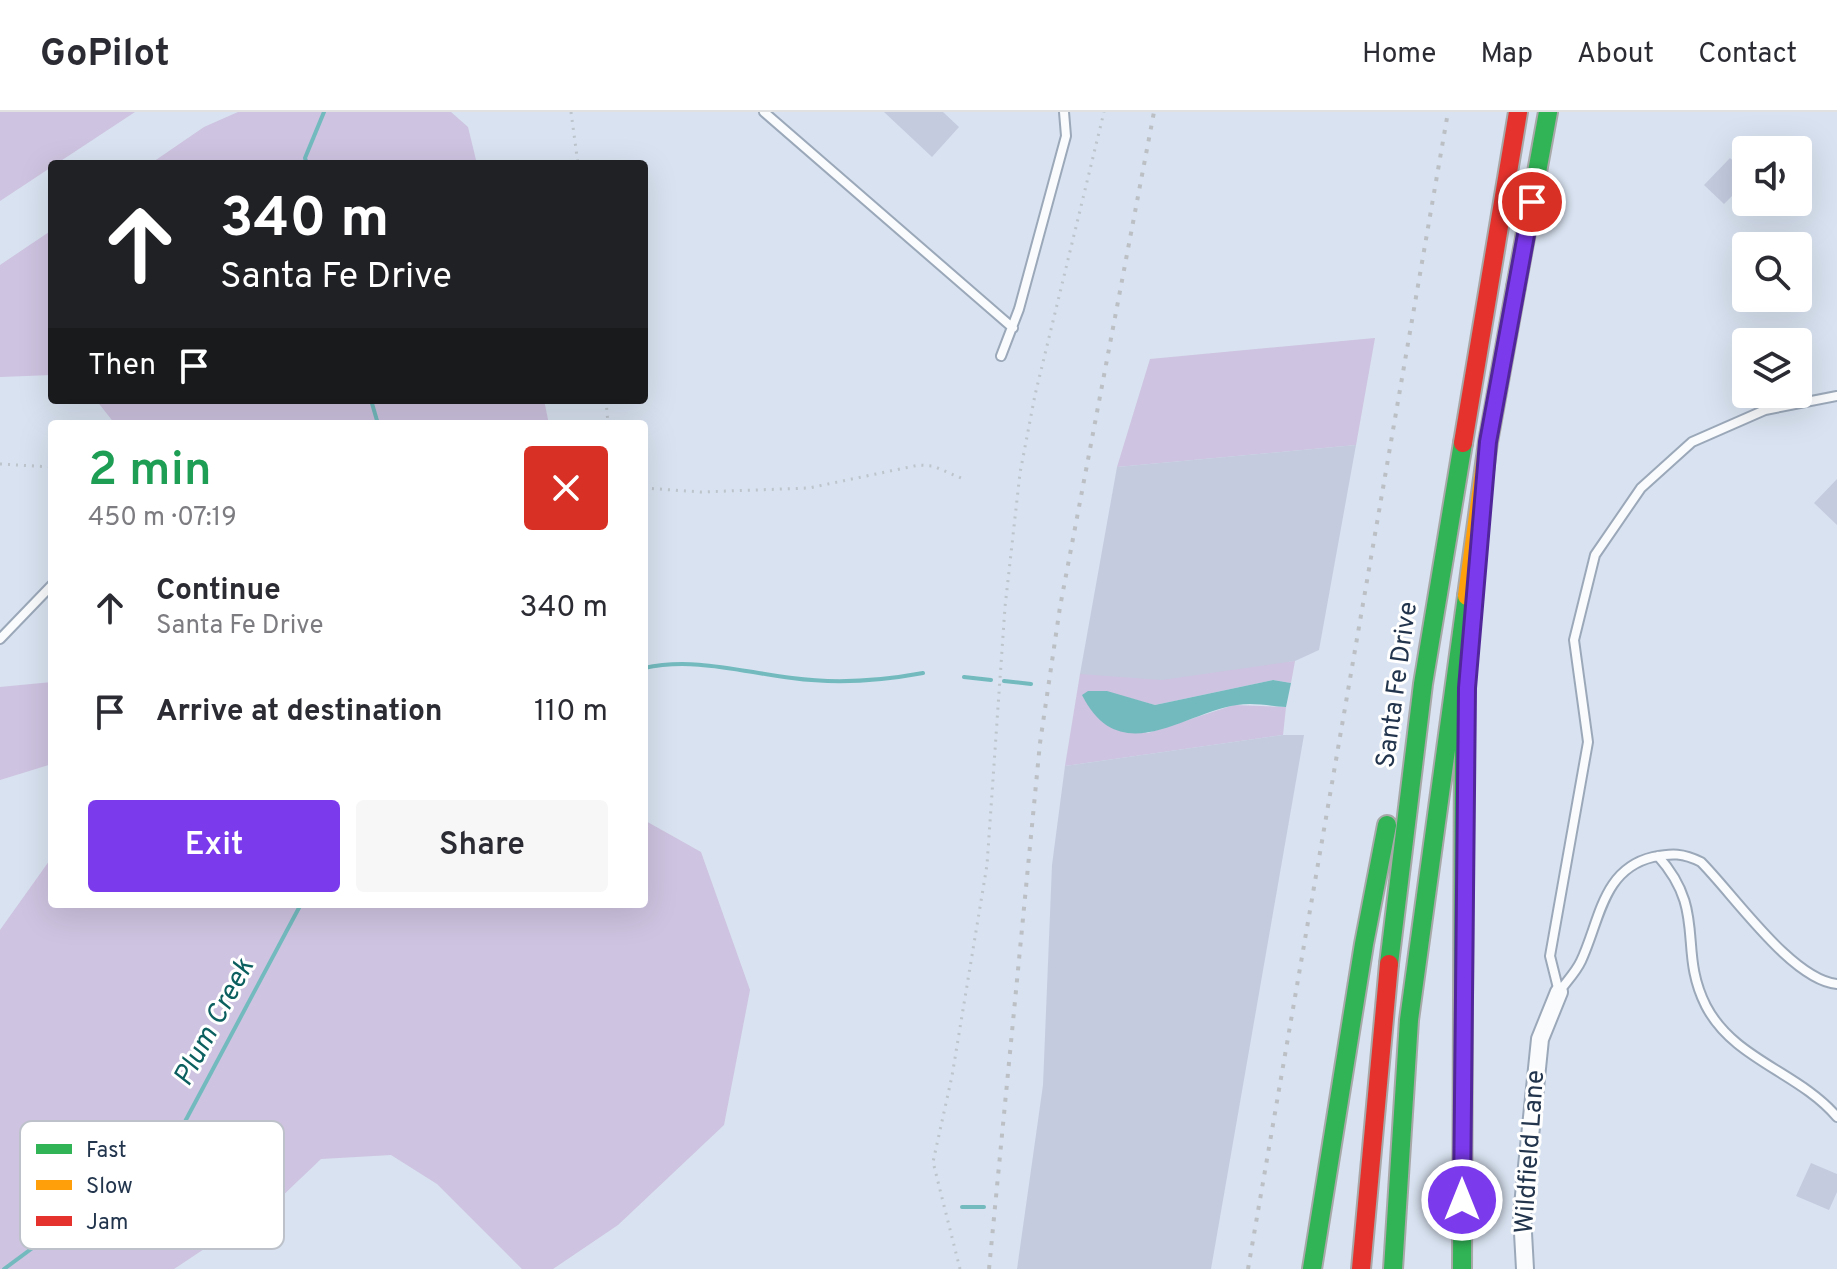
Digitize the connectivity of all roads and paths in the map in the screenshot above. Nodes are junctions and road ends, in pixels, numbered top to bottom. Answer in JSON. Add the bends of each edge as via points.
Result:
{"nodes":[{"id":1,"x":571,"y":112,"type":"edge"},
{"id":2,"x":764,"y":112,"type":"edge"},
{"id":3,"x":1064,"y":112,"type":"edge"},
{"id":4,"x":1104,"y":112,"type":"edge"},
{"id":5,"x":1518,"y":112,"type":"edge"},
{"id":6,"x":1548,"y":112,"type":"edge"},
{"id":7,"x":577,"y":160,"type":"edge"},
{"id":8,"x":1013,"y":328,"type":"junction"},
{"id":9,"x":1001,"y":356,"type":"dead end"},
{"id":10,"x":1837,"y":396,"type":"edge"},
{"id":11,"x":1488,"y":442,"type":"junction"},
{"id":12,"x":0,"y":464,"type":"edge"},
{"id":13,"x":48,"y":467,"type":"edge"},
{"id":14,"x":961,"y":478,"type":"dead end"},
{"id":15,"x":648,"y":488,"type":"edge"},
{"id":16,"x":48,"y":589,"type":"edge"},
{"id":17,"x":1435,"y":608,"type":"junction"},
{"id":18,"x":0,"y":639,"type":"edge"},
{"id":19,"x":1658,"y":856,"type":"junction"},
{"id":20,"x":1837,"y":984,"type":"edge"},
{"id":21,"x":1559,"y":992,"type":"junction"},
{"id":22,"x":1837,"y":1117,"type":"edge"},
{"id":23,"x":960,"y":1269,"type":"edge"},
{"id":24,"x":1312,"y":1269,"type":"edge"},
{"id":25,"x":1361,"y":1269,"type":"edge"},
{"id":26,"x":1393,"y":1269,"type":"edge"},
{"id":27,"x":1462,"y":1269,"type":"edge"},
{"id":28,"x":1525,"y":1269,"type":"edge"}],
"edges":[{"from":1,"to":7,"type":"path"},
{"from":2,"to":8,"type":"lane"},
{"from":3,"to":8,"type":"lane","via":[[1066,136]]},
{"from":4,"to":23,"type":"path","via":[[1020,473],[987,865],[933,1162]]},
{"from":5,"to":17,"type":"highway","name":"Santa Fe Drive"},
{"from":6,"to":11,"type":"highway"},
{"from":8,"to":9,"type":"lane"},
{"from":10,"to":21,"type":"lane","via":[[1765,410],[1692,442],[1641,488],[1595,555],[1574,640],[1588,742],[1550,956]]},
{"from":11,"to":26,"type":"highway","via":[[1409,1020]]},
{"from":11,"to":27,"type":"highway","via":[[1464,729]]},
{"from":12,"to":13,"type":"path"},
{"from":14,"to":15,"type":"path","via":[[919,465],[809,488]]},
{"from":16,"to":18,"type":"lane"},
{"from":17,"to":24,"type":"highway","via":[[1364,944]]},
{"from":17,"to":25,"type":"highway","name":"Santa Fe Drive","via":[[1381,1026]]},
{"from":19,"to":20,"type":"lane","via":[[1682,852],[1701,862],[1794,966]]},
{"from":19,"to":21,"type":"lane","via":[[1638,861],[1619,875],[1602,902],[1581,962]]},
{"from":19,"to":22,"type":"lane","via":[[1676,876],[1688,905],[1698,985],[1721,1028]]},
{"from":21,"to":28,"type":"street","name":"Wildfield Lane","via":[[1540,1039],[1522,1215]]}]}
